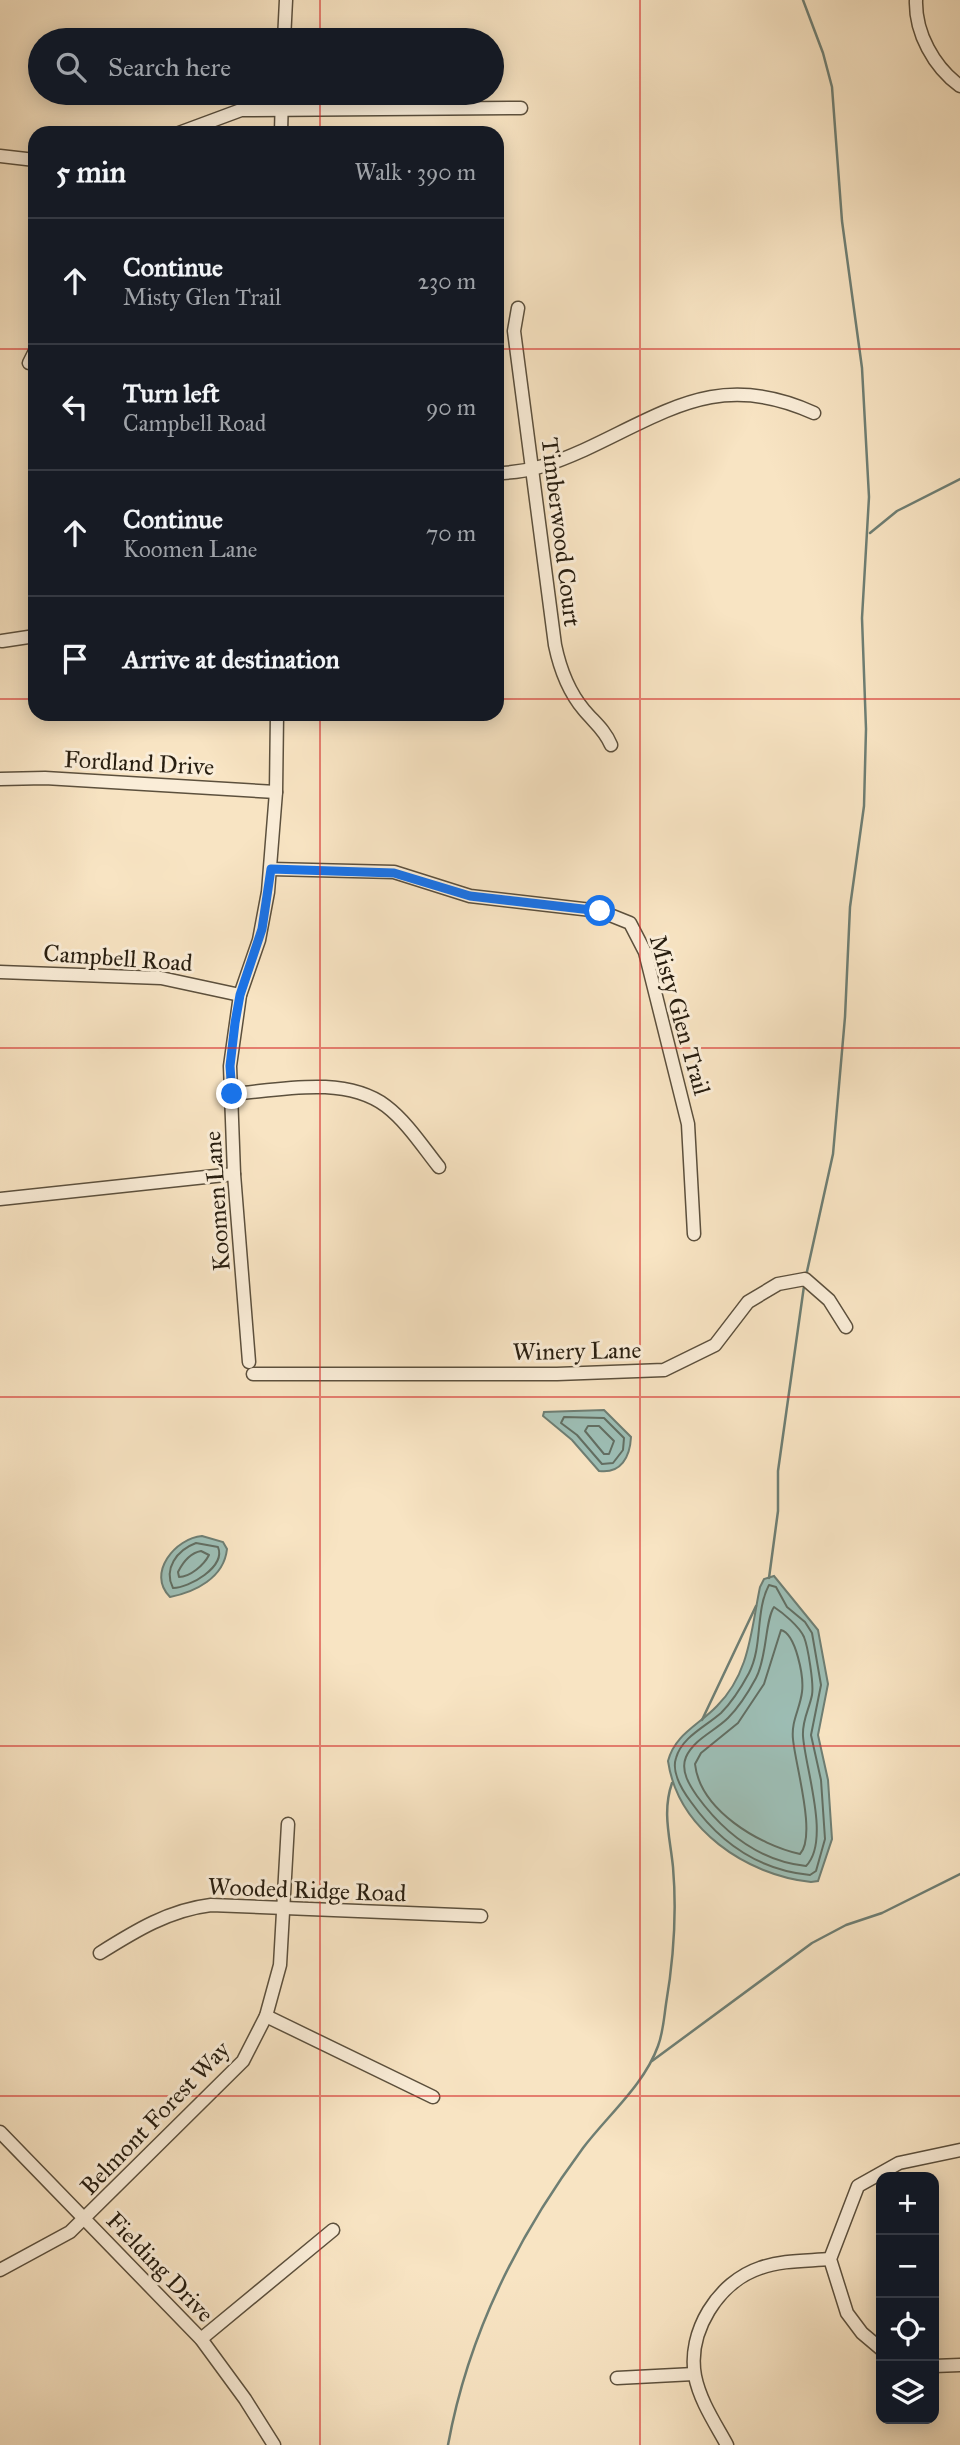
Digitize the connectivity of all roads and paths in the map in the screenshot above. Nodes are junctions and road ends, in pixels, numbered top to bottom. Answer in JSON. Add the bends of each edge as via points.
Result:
{"nodes":[{"id":1,"x":286,"y":0,"type":"edge"},
{"id":2,"x":916,"y":0,"type":"edge"},
{"id":3,"x":285,"y":28,"type":"edge"},
{"id":4,"x":960,"y":86,"type":"edge"},
{"id":5,"x":281,"y":105,"type":"edge"},
{"id":6,"x":281,"y":108,"type":"junction"},
{"id":7,"x":521,"y":108,"type":"dead end"},
{"id":8,"x":198,"y":126,"type":"edge"},
{"id":9,"x":281,"y":126,"type":"edge"},
{"id":10,"x":0,"y":156,"type":"edge"},
{"id":11,"x":28,"y":159,"type":"edge"},
{"id":12,"x":518,"y":308,"type":"dead end"},
{"id":13,"x":814,"y":414,"type":"dead end"},
{"id":14,"x":532,"y":471,"type":"junction"},
{"id":15,"x":504,"y":473,"type":"edge"},
{"id":16,"x":28,"y":637,"type":"edge"},
{"id":17,"x":2,"y":641,"type":"edge"},
{"id":18,"x":277,"y":721,"type":"edge"},
{"id":19,"x":611,"y":745,"type":"dead end"},
{"id":20,"x":0,"y":779,"type":"edge"},
{"id":21,"x":276,"y":792,"type":"junction"},
{"id":22,"x":271,"y":869,"type":"junction"},
{"id":23,"x":0,"y":972,"type":"edge"},
{"id":24,"x":240,"y":995,"type":"junction"},
{"id":25,"x":232,"y":1094,"type":"junction"},
{"id":26,"x":439,"y":1167,"type":"dead end"},
{"id":27,"x":234,"y":1174,"type":"junction"},
{"id":28,"x":0,"y":1199,"type":"edge"},
{"id":29,"x":694,"y":1234,"type":"dead end"},
{"id":30,"x":846,"y":1326,"type":"dead end"},
{"id":31,"x":251,"y":1368,"type":"joint"},
{"id":32,"x":288,"y":1824,"type":"dead end"},
{"id":33,"x":284,"y":1908,"type":"junction"},
{"id":34,"x":481,"y":1916,"type":"dead end"},
{"id":35,"x":100,"y":1953,"type":"dead end"},
{"id":36,"x":266,"y":2017,"type":"junction"},
{"id":37,"x":433,"y":2097,"type":"dead end"},
{"id":38,"x":0,"y":2132,"type":"edge"},
{"id":39,"x":960,"y":2150,"type":"edge"},
{"id":40,"x":85,"y":2219,"type":"junction"},
{"id":41,"x":333,"y":2230,"type":"dead end"},
{"id":42,"x":830,"y":2259,"type":"junction"},
{"id":43,"x":0,"y":2270,"type":"edge"},
{"id":44,"x":201,"y":2339,"type":"junction"},
{"id":45,"x":876,"y":2344,"type":"edge"},
{"id":46,"x":960,"y":2365,"type":"edge"},
{"id":47,"x":939,"y":2366,"type":"edge"},
{"id":48,"x":694,"y":2374,"type":"junction"},
{"id":49,"x":617,"y":2378,"type":"dead end"},
{"id":50,"x":274,"y":2445,"type":"edge"},
{"id":51,"x":727,"y":2445,"type":"edge"}],
"edges":[{"from":1,"to":3,"type":"street"},
{"from":2,"to":4,"type":"street","via":[[928,49]]},
{"from":5,"to":6,"type":"street"},
{"from":6,"to":7,"type":"street"},
{"from":6,"to":8,"type":"street","via":[[241,110]]},
{"from":6,"to":9,"type":"street"},
{"from":10,"to":11,"type":"street"},
{"from":12,"to":14,"type":"street","name":"Timberwood Court","via":[[514,331]]},
{"from":13,"to":14,"type":"street","via":[[773,397],[712,395]]},
{"from":14,"to":15,"type":"street"},
{"from":14,"to":19,"type":"street","name":"Timberwood Court","via":[[558,661],[572,694]]},
{"from":16,"to":17,"type":"street"},
{"from":18,"to":21,"type":"street"},
{"from":20,"to":21,"type":"street","name":"Fordland Drive"},
{"from":21,"to":22,"type":"street"},
{"from":22,"to":24,"type":"street","via":[[262,929]]},
{"from":22,"to":29,"type":"street","name":"Misty Glen Trail","via":[[394,873],[470,896],[600,911],[630,923],[645,952],[688,1124]]},
{"from":23,"to":24,"type":"street","name":"Campbell Road","via":[[161,978]]},
{"from":24,"to":25,"type":"street","name":"Koomen Lane","via":[[231,1048]]},
{"from":25,"to":26,"type":"street","via":[[322,1088],[359,1093],[397,1116]]},
{"from":25,"to":27,"type":"street","name":"Koomen Lane"},
{"from":27,"to":28,"type":"street"},
{"from":27,"to":31,"type":"street","name":"Koomen Lane"},
{"from":30,"to":31,"type":"street","name":"Winery Lane","via":[[829,1300],[805,1279],[778,1284],[748,1302],[715,1345],[664,1370],[558,1374]]},
{"from":32,"to":33,"type":"street","name":"Belmont Forest Way"},
{"from":33,"to":34,"type":"street","name":"Wooded Ridge Road"},
{"from":33,"to":35,"type":"street","name":"Wooded Ridge Road","via":[[211,1905],[184,1910],[152,1922]]},
{"from":33,"to":36,"type":"street","name":"Belmont Forest Way","via":[[280,1965]]},
{"from":36,"to":37,"type":"street"},
{"from":36,"to":40,"type":"street","name":"Belmont Forest Way","via":[[234,2072]]},
{"from":38,"to":40,"type":"street","name":"Fielding Drive"},
{"from":39,"to":42,"type":"street","via":[[899,2163],[858,2186]]},
{"from":40,"to":43,"type":"street","name":"Belmont Forest Way","via":[[56,2241]]},
{"from":40,"to":44,"type":"street","name":"Fielding Drive"},
{"from":41,"to":44,"type":"street"},
{"from":42,"to":45,"type":"street","via":[[848,2313]]},
{"from":42,"to":48,"type":"street","via":[[760,2268],[722,2292],[702,2323]]},
{"from":44,"to":50,"type":"street","name":"Fielding Drive"},
{"from":46,"to":47,"type":"street"},
{"from":48,"to":49,"type":"street"},
{"from":48,"to":51,"type":"street"}]}
